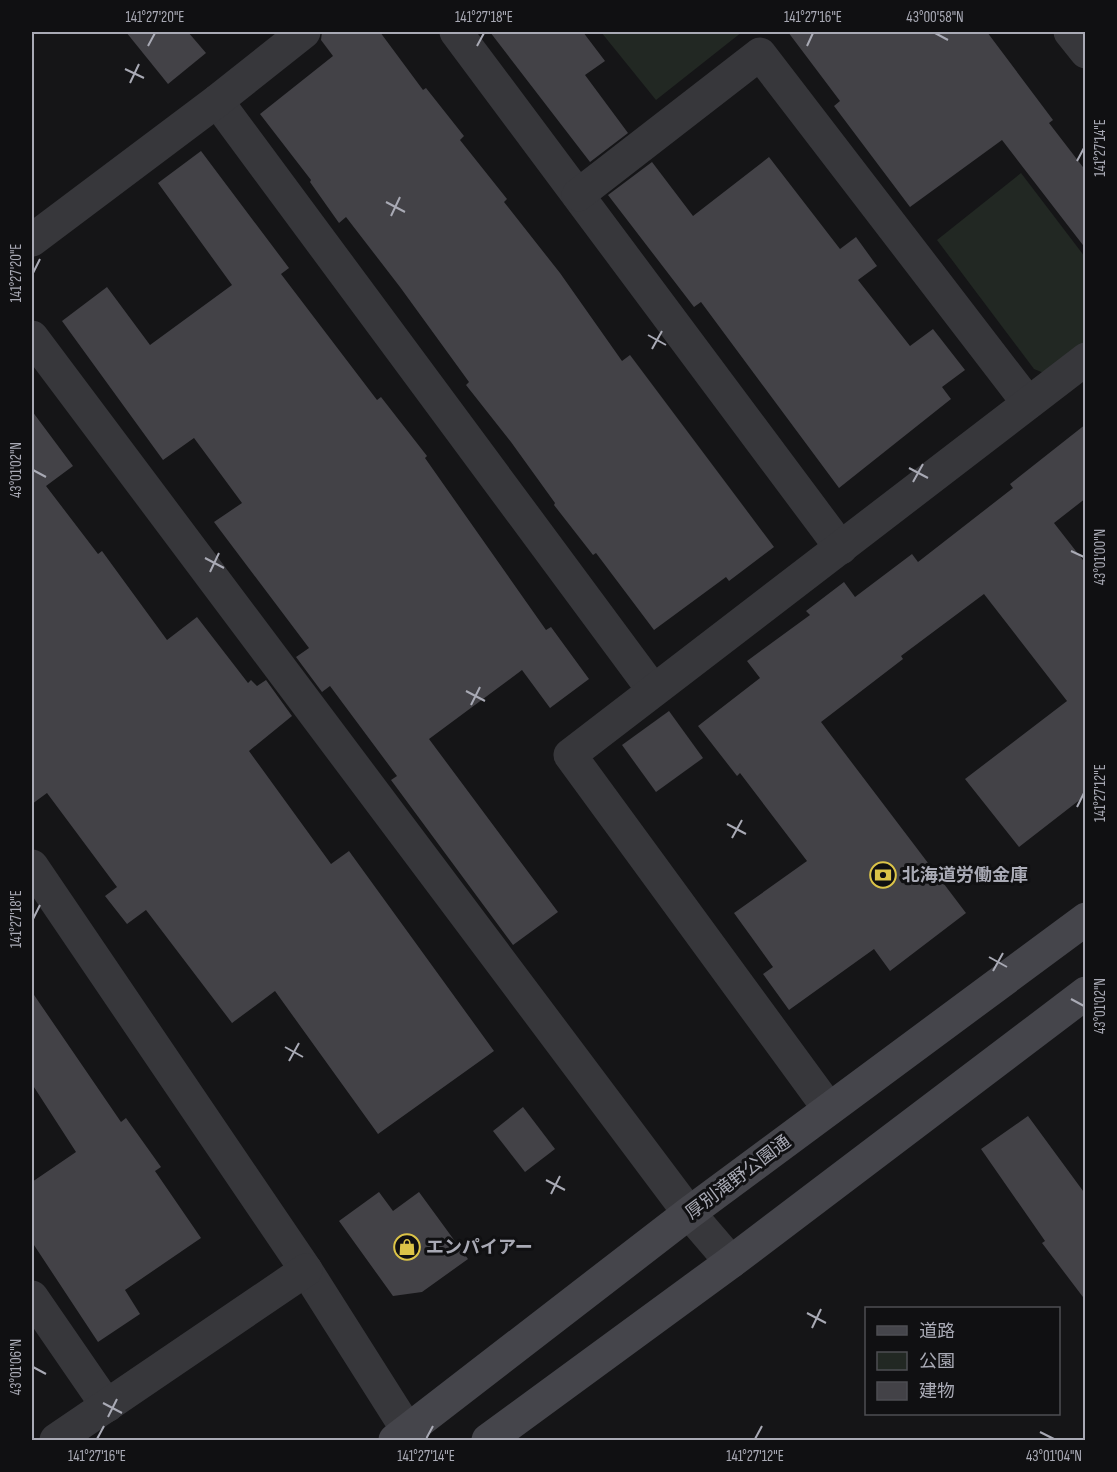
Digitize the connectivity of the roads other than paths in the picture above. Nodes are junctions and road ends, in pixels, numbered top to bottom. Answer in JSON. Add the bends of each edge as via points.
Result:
{"nodes":[{"id":1,"x":304,"y":32,"type":"edge"},
{"id":2,"x":456,"y":32,"type":"edge"},
{"id":3,"x":1070,"y":32,"type":"edge"},
{"id":4,"x":1086,"y":52,"type":"edge"},
{"id":5,"x":217,"y":101,"type":"junction"},
{"id":6,"x":578,"y":195,"type":"junction"},
{"id":7,"x":32,"y":240,"type":"edge"},
{"id":8,"x":32,"y":337,"type":"edge"},
{"id":9,"x":1086,"y":359,"type":"edge"},
{"id":10,"x":1028,"y":403,"type":"junction"},
{"id":11,"x":841,"y":548,"type":"junction"},
{"id":12,"x":653,"y":690,"type":"junction"},
{"id":13,"x":32,"y":866,"type":"edge"},
{"id":14,"x":1086,"y":919,"type":"edge"},
{"id":15,"x":1086,"y":993,"type":"edge"},
{"id":16,"x":830,"y":1108,"type":"junction"},
{"id":17,"x":689,"y":1213,"type":"junction"},
{"id":18,"x":731,"y":1262,"type":"junction"},
{"id":19,"x":306,"y":1270,"type":"junction"},
{"id":20,"x":32,"y":1297,"type":"edge"},
{"id":21,"x":107,"y":1406,"type":"junction"},
{"id":22,"x":406,"y":1437,"type":"edge"},
{"id":23,"x":56,"y":1440,"type":"edge"},
{"id":24,"x":488,"y":1440,"type":"edge"}],
"edges":[{"from":1,"to":5,"type":"street"},
{"from":2,"to":6,"type":"street"},
{"from":3,"to":4,"type":"street"},
{"from":5,"to":7,"type":"street"},
{"from":5,"to":12,"type":"street"},
{"from":6,"to":10,"type":"street","via":[[760,54]]},
{"from":6,"to":11,"type":"street"},
{"from":8,"to":17,"type":"street"},
{"from":9,"to":10,"type":"street"},
{"from":10,"to":11,"type":"street"},
{"from":11,"to":12,"type":"street"},
{"from":12,"to":16,"type":"street","via":[[570,754]]},
{"from":13,"to":19,"type":"street"},
{"from":14,"to":16,"type":"main road","name":"厚別滝野公園通"},
{"from":15,"to":18,"type":"main road"},
{"from":16,"to":17,"type":"main road","name":"厚別滝野公園通"},
{"from":17,"to":18,"type":"street"},
{"from":17,"to":22,"type":"main road","name":"厚別滝野公園通"},
{"from":18,"to":24,"type":"main road"},
{"from":19,"to":21,"type":"street"},
{"from":19,"to":22,"type":"street"},
{"from":20,"to":21,"type":"street"},
{"from":21,"to":23,"type":"street"}]}
